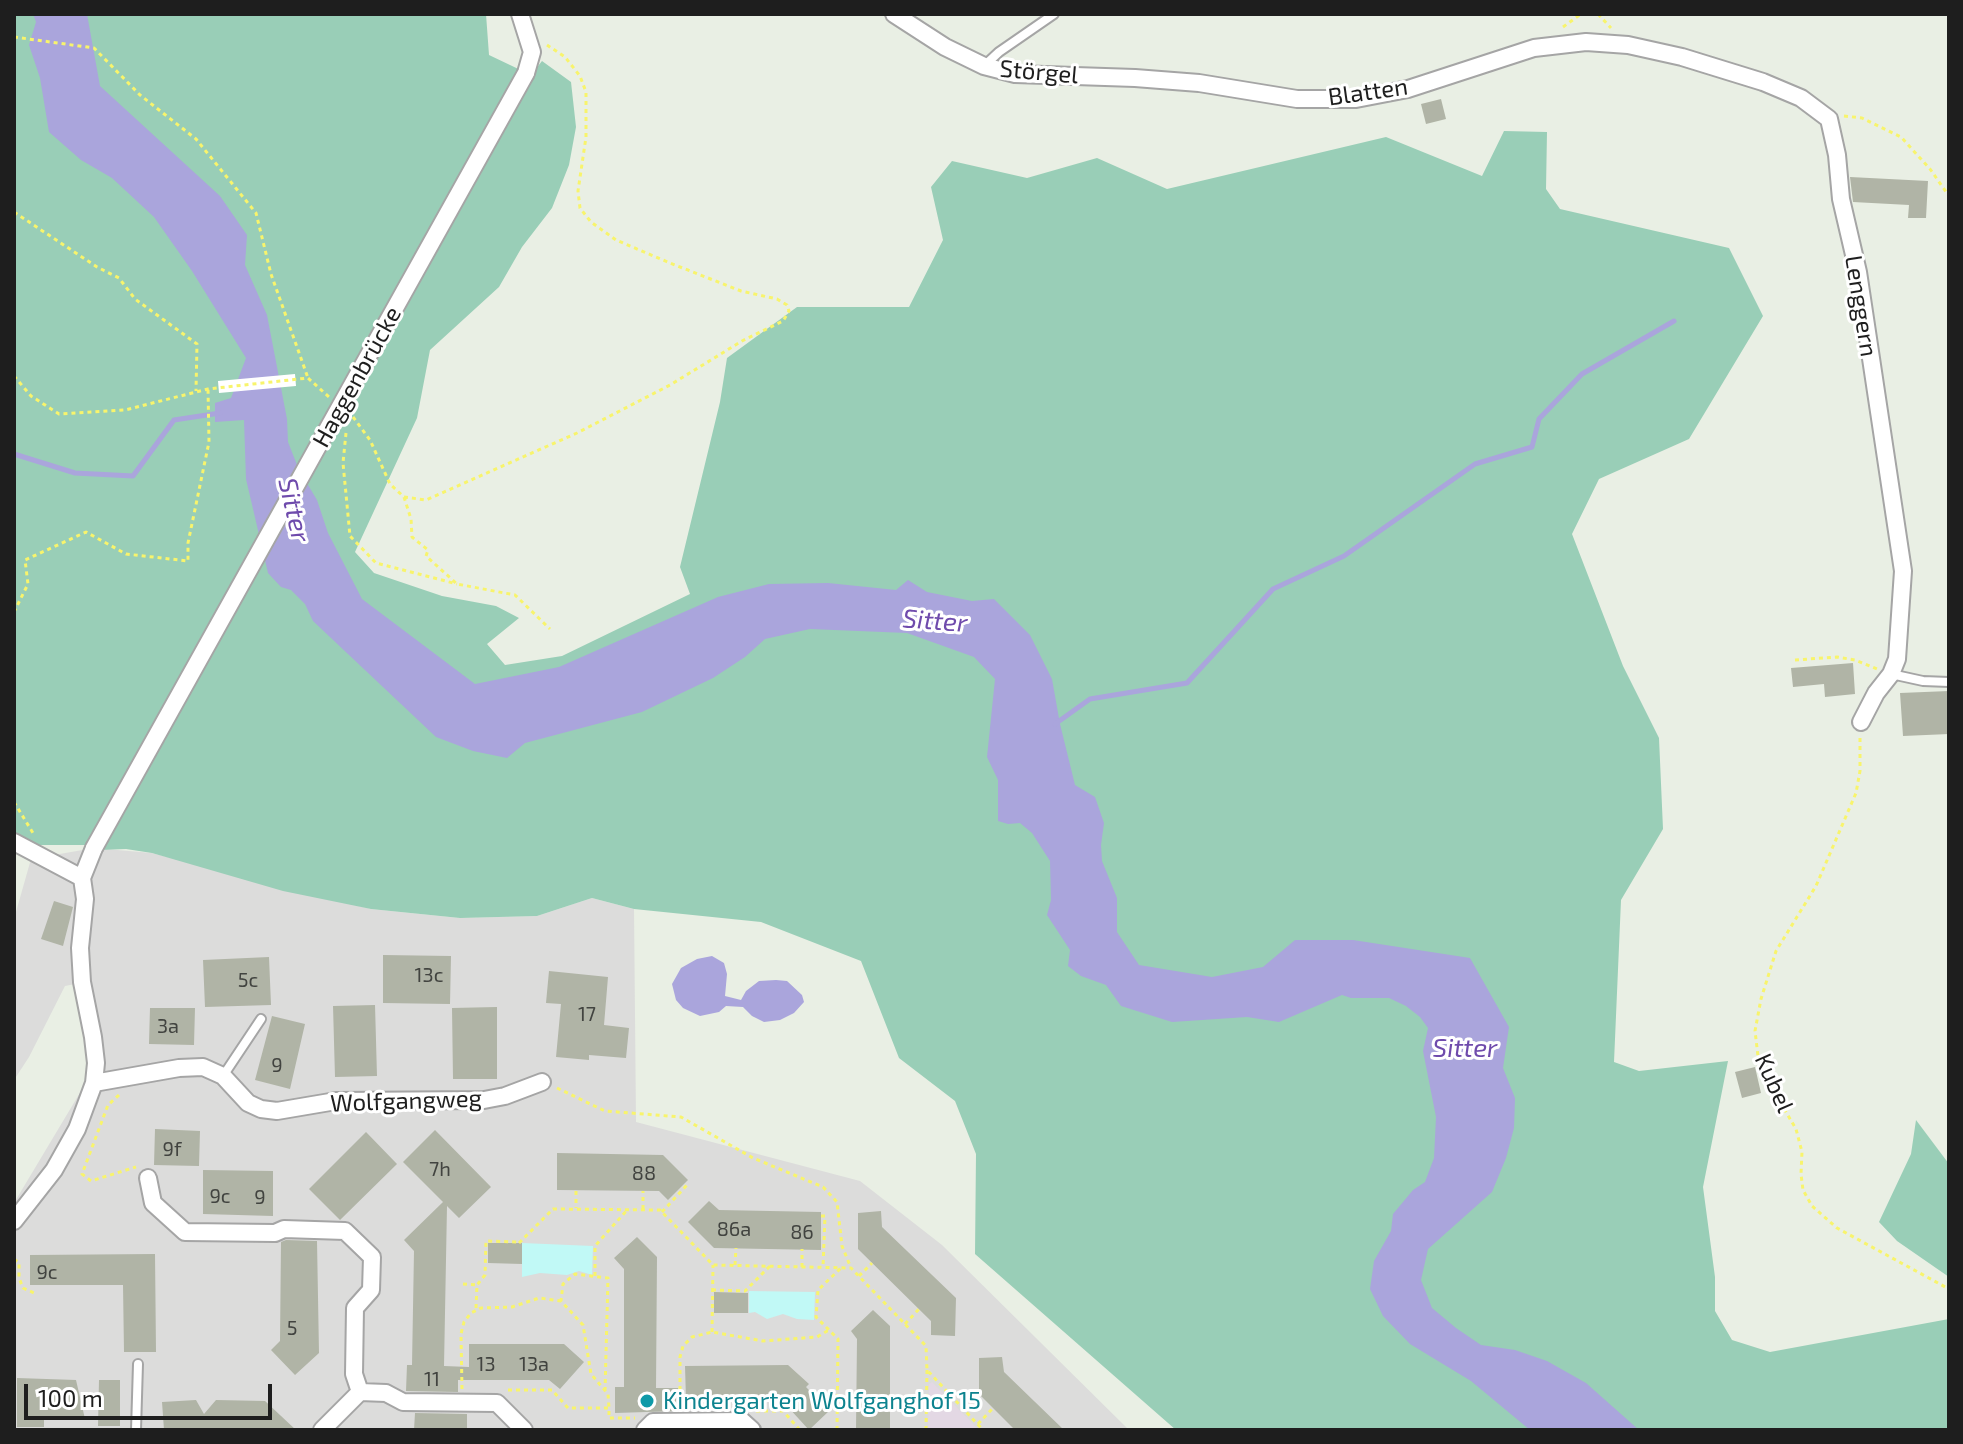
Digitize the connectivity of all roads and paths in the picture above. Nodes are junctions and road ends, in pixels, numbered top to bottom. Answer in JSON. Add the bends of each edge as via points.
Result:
{"nodes":[{"id":1,"x":520,"y":14,"type":"edge"},
{"id":2,"x":894,"y":14,"type":"edge"},
{"id":3,"x":1054,"y":14,"type":"edge"},
{"id":4,"x":14,"y":37,"type":"edge"},
{"id":5,"x":531,"y":44,"type":"junction"},
{"id":6,"x":984,"y":66,"type":"junction"},
{"id":7,"x":1199,"y":83,"type":"joint"},
{"id":8,"x":1829,"y":119,"type":"junction"},
{"id":9,"x":1949,"y":196,"type":"edge"},
{"id":10,"x":14,"y":212,"type":"edge"},
{"id":11,"x":14,"y":376,"type":"edge"},
{"id":12,"x":308,"y":378,"type":"junction"},
{"id":13,"x":208,"y":389,"type":"junction"},
{"id":14,"x":196,"y":391,"type":"junction"},
{"id":15,"x":338,"y":404,"type":"dead end"},
{"id":16,"x":404,"y":497,"type":"junction"},
{"id":17,"x":457,"y":584,"type":"junction"},
{"id":18,"x":14,"y":612,"type":"edge"},
{"id":19,"x":550,"y":629,"type":"dead end"},
{"id":20,"x":1795,"y":660,"type":"dead end"},
{"id":21,"x":1891,"y":674,"type":"junction"},
{"id":22,"x":1949,"y":682,"type":"edge"},
{"id":23,"x":1861,"y":722,"type":"joint"},
{"id":24,"x":14,"y":842,"type":"edge"},
{"id":25,"x":82,"y":878,"type":"junction"},
{"id":26,"x":261,"y":1019,"type":"dead end"},
{"id":27,"x":223,"y":1076,"type":"junction"},
{"id":28,"x":134,"y":1077,"type":"junction"},
{"id":29,"x":542,"y":1082,"type":"joint"},
{"id":30,"x":94,"y":1083,"type":"junction"},
{"id":31,"x":148,"y":1178,"type":"joint"},
{"id":32,"x":685,"y":1183,"type":"dead end"},
{"id":33,"x":576,"y":1191,"type":"dead end"},
{"id":34,"x":643,"y":1191,"type":"dead end"},
{"id":35,"x":576,"y":1208,"type":"junction"},
{"id":36,"x":628,"y":1209,"type":"junction"},
{"id":37,"x":643,"y":1209,"type":"junction"},
{"id":38,"x":662,"y":1212,"type":"junction"},
{"id":39,"x":821,"y":1216,"type":"dead end"},
{"id":40,"x":14,"y":1221,"type":"edge"},
{"id":41,"x":736,"y":1248,"type":"dead end"},
{"id":42,"x":802,"y":1249,"type":"dead end"},
{"id":43,"x":14,"y":1259,"type":"edge"},
{"id":44,"x":872,"y":1263,"type":"dead end"},
{"id":45,"x":713,"y":1265,"type":"junction"},
{"id":46,"x":735,"y":1265,"type":"junction"},
{"id":47,"x":770,"y":1266,"type":"junction"},
{"id":48,"x":802,"y":1267,"type":"junction"},
{"id":49,"x":823,"y":1267,"type":"junction"},
{"id":50,"x":841,"y":1268,"type":"junction"},
{"id":51,"x":851,"y":1268,"type":"junction"},
{"id":52,"x":859,"y":1276,"type":"junction"},
{"id":53,"x":595,"y":1277,"type":"junction"},
{"id":54,"x":463,"y":1284,"type":"dead end"},
{"id":55,"x":477,"y":1285,"type":"junction"},
{"id":56,"x":1949,"y":1289,"type":"edge"},
{"id":57,"x":712,"y":1290,"type":"junction"},
{"id":58,"x":34,"y":1293,"type":"dead end"},
{"id":59,"x":561,"y":1301,"type":"junction"},
{"id":60,"x":476,"y":1309,"type":"junction"},
{"id":61,"x":919,"y":1309,"type":"dead end"},
{"id":62,"x":905,"y":1324,"type":"junction"},
{"id":63,"x":829,"y":1330,"type":"junction"},
{"id":64,"x":712,"y":1332,"type":"junction"},
{"id":65,"x":138,"y":1364,"type":"dead end"},
{"id":66,"x":927,"y":1370,"type":"junction"},
{"id":67,"x":462,"y":1389,"type":"dead end"},
{"id":68,"x":507,"y":1390,"type":"dead end"},
{"id":69,"x":605,"y":1391,"type":"junction"},
{"id":70,"x":360,"y":1392,"type":"junction"},
{"id":71,"x":680,"y":1407,"type":"dead end"},
{"id":72,"x":609,"y":1408,"type":"junction"},
{"id":73,"x":993,"y":1408,"type":"dead end"},
{"id":74,"x":752,"y":1410,"type":"dead end"},
{"id":75,"x":978,"y":1424,"type":"junction"},
{"id":76,"x":647,"y":1428,"type":"edge"},
{"id":77,"x":136,"y":1430,"type":"edge"},
{"id":78,"x":322,"y":1430,"type":"edge"},
{"id":79,"x":524,"y":1430,"type":"edge"},
{"id":80,"x":752,"y":1430,"type":"edge"},
{"id":81,"x":800,"y":1430,"type":"edge"},
{"id":82,"x":837,"y":1430,"type":"edge"},
{"id":83,"x":926,"y":1430,"type":"edge"},
{"id":84,"x":983,"y":1430,"type":"edge"}],
"edges":[{"from":1,"to":5,"type":"street"},
{"from":2,"to":6,"type":"street","name":"Störgel"},
{"from":3,"to":6,"type":"lane"},
{"from":4,"to":12,"type":"path","via":[[94,48],[140,95],[196,139],[256,213],[271,274]]},
{"from":5,"to":16,"type":"path","via":[[549,45],[565,57],[586,92],[578,191],[580,208],[591,222],[616,240],[741,291],[777,299],[789,311],[783,321],[577,433],[426,500]]},
{"from":5,"to":25,"type":"street","name":"Haggenbrücke","bridge":true,"via":[[526,73]]},
{"from":6,"to":7,"type":"street","name":"Störgel","via":[[1015,74]]},
{"from":7,"to":8,"type":"street","name":"Blatten","via":[[1297,99],[1356,99],[1408,89],[1534,48],[1586,42],[1682,57],[1763,82],[1801,98]]},
{"from":8,"to":9,"type":"path","via":[[1862,118],[1901,137]]},
{"from":8,"to":21,"type":"street","name":"Lenggern","via":[[1903,571],[1897,659]]},
{"from":10,"to":14,"type":"path","via":[[119,278],[135,299],[197,344]]},
{"from":11,"to":14,"type":"path","via":[[31,396],[59,414],[125,410]]},
{"from":12,"to":13,"type":"path"},
{"from":12,"to":15,"type":"path"},
{"from":13,"to":14,"type":"path"},
{"from":13,"to":18,"type":"path","via":[[209,442],[188,561],[126,554],[86,532],[25,560],[28,584]]},
{"from":16,"to":17,"type":"path","via":[[412,537]]},
{"from":16,"to":17,"type":"path","via":[[390,484],[370,440],[347,412],[343,463],[350,536],[376,563]]},
{"from":17,"to":19,"type":"path","via":[[515,595]]},
{"from":20,"to":21,"type":"path","via":[[1837,657]]},
{"from":21,"to":22,"type":"lane"},
{"from":21,"to":23,"type":"street"},
{"from":23,"to":56,"type":"path","name":"Kubel","via":[[1856,793],[1816,886],[1776,951],[1755,1031],[1758,1056],[1796,1129],[1803,1190],[1812,1206],[1837,1228]]},
{"from":24,"to":25,"type":"street"},
{"from":25,"to":30,"type":"street","via":[[80,948],[96,1063]]},
{"from":26,"to":27,"type":"lane"},
{"from":27,"to":28,"type":"street","via":[[203,1067]]},
{"from":27,"to":29,"type":"street","name":"Wolfgangweg","via":[[248,1103],[277,1111],[336,1101],[484,1100]]},
{"from":28,"to":30,"type":"street"},
{"from":28,"to":31,"type":"path","via":[[135,1088],[108,1105],[82,1174],[91,1181],[135,1166]]},
{"from":29,"to":51,"type":"path","via":[[605,1111],[681,1117],[753,1158],[823,1187],[837,1202],[842,1246]]},
{"from":30,"to":40,"type":"street","via":[[54,1170]]},
{"from":31,"to":70,"type":"street","via":[[153,1203],[185,1232],[345,1231],[372,1257],[371,1290],[355,1308],[354,1374]]},
{"from":32,"to":38,"type":"path"},
{"from":33,"to":35,"type":"path"},
{"from":34,"to":37,"type":"path"},
{"from":35,"to":36,"type":"path"},
{"from":35,"to":55,"type":"path","via":[[553,1209],[520,1242],[486,1241],[485,1275]]},
{"from":36,"to":37,"type":"path"},
{"from":36,"to":53,"type":"path","via":[[595,1246]]},
{"from":37,"to":38,"type":"path"},
{"from":38,"to":45,"type":"path"},
{"from":39,"to":49,"type":"path"},
{"from":41,"to":46,"type":"path"},
{"from":42,"to":48,"type":"path"},
{"from":43,"to":58,"type":"path","via":[[23,1288]]},
{"from":44,"to":52,"type":"path"},
{"from":45,"to":46,"type":"path"},
{"from":45,"to":57,"type":"path"},
{"from":46,"to":47,"type":"path"},
{"from":47,"to":48,"type":"path"},
{"from":47,"to":57,"type":"path","via":[[745,1292]]},
{"from":48,"to":49,"type":"path"},
{"from":49,"to":50,"type":"path"},
{"from":50,"to":51,"type":"path"},
{"from":50,"to":63,"type":"path","via":[[818,1290],[816,1317]]},
{"from":51,"to":52,"type":"path"},
{"from":52,"to":62,"type":"path"},
{"from":53,"to":59,"type":"path","via":[[568,1278]]},
{"from":53,"to":69,"type":"path","via":[[608,1278]]},
{"from":54,"to":55,"type":"path"},
{"from":55,"to":60,"type":"path"},
{"from":57,"to":64,"type":"path"},
{"from":59,"to":60,"type":"path","via":[[542,1297],[512,1307]]},
{"from":59,"to":69,"type":"path","via":[[582,1323],[592,1378]]},
{"from":60,"to":67,"type":"path","via":[[462,1328]]},
{"from":61,"to":62,"type":"path"},
{"from":62,"to":66,"type":"path","via":[[926,1346]]},
{"from":63,"to":64,"type":"path","via":[[817,1337],[763,1341]]},
{"from":63,"to":82,"type":"path","via":[[838,1339]]},
{"from":64,"to":71,"type":"path","via":[[692,1337],[681,1351]]},
{"from":65,"to":77,"type":"lane"},
{"from":66,"to":75,"type":"path"},
{"from":66,"to":83,"type":"path"},
{"from":68,"to":72,"type":"path","via":[[552,1390],[568,1408]]},
{"from":69,"to":72,"type":"path"},
{"from":70,"to":78,"type":"street"},
{"from":70,"to":79,"type":"street","via":[[386,1393],[403,1402],[497,1403]]},
{"from":72,"to":76,"type":"path","via":[[609,1418],[637,1418]]},
{"from":73,"to":75,"type":"path"},
{"from":74,"to":81,"type":"path","via":[[783,1411]]},
{"from":75,"to":84,"type":"path"},
{"from":76,"to":80,"type":"street","via":[[653,1422],[742,1421]]}]}
